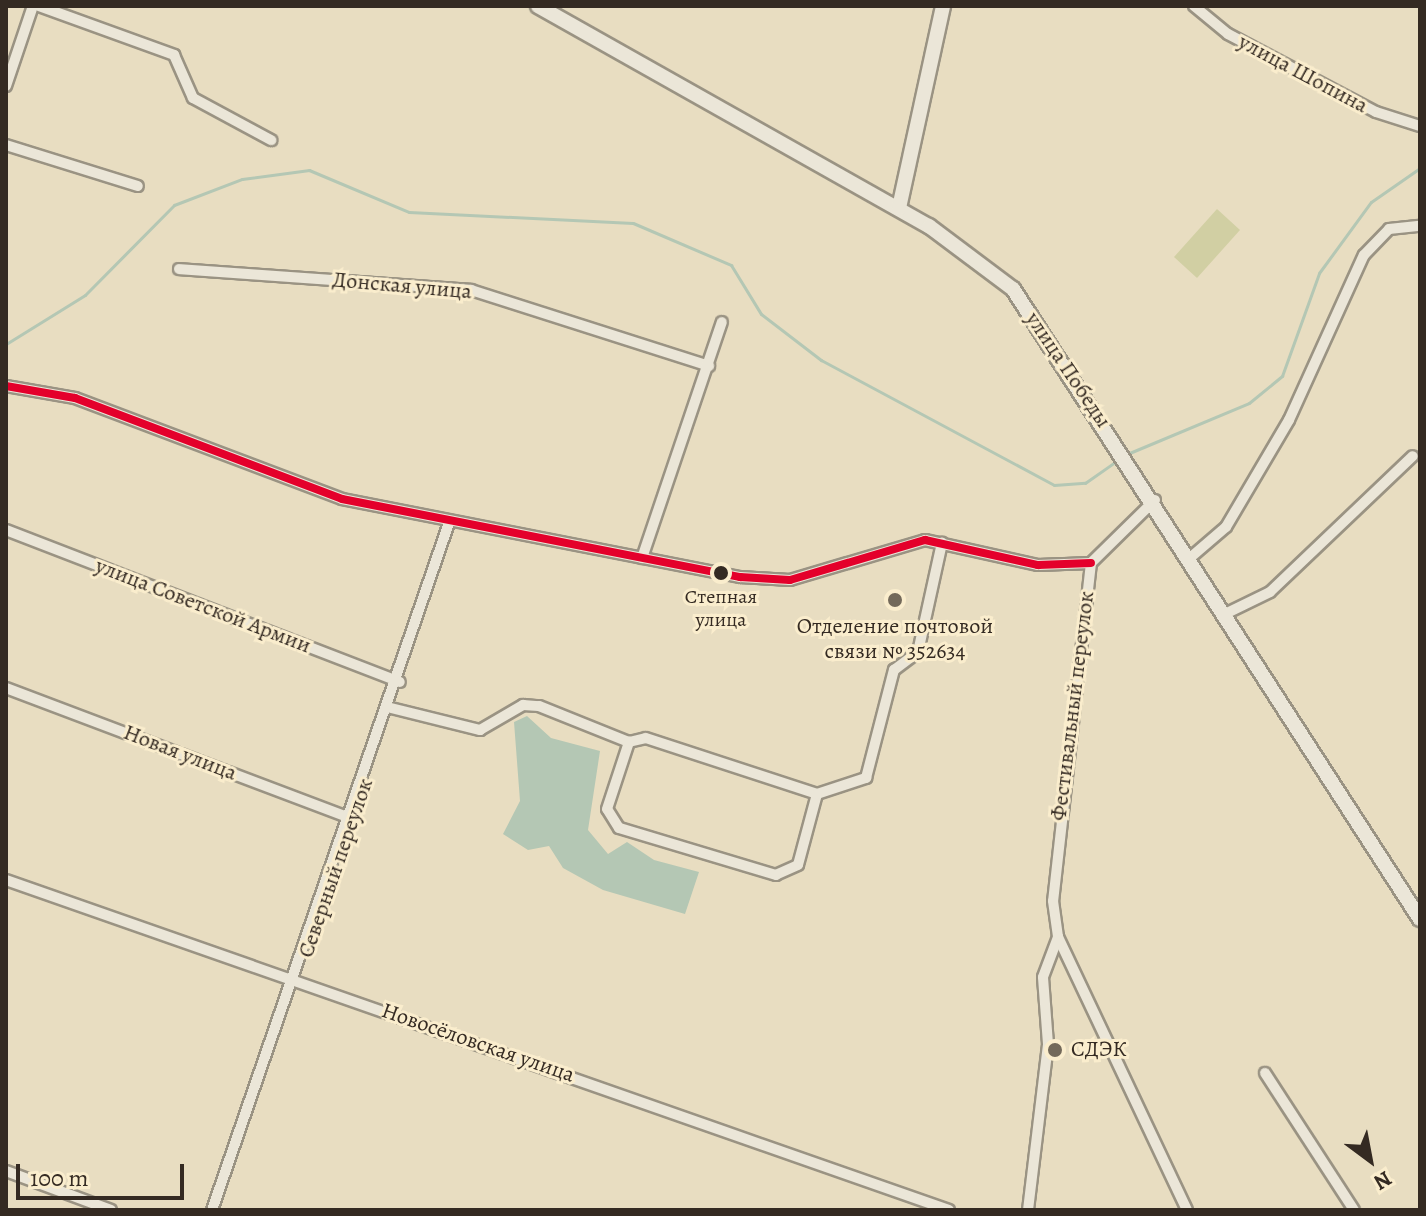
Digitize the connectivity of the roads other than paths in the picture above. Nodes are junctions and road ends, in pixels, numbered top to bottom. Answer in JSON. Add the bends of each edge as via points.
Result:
{"nodes":[{"id":1,"x":36,"y":6,"type":"edge"},
{"id":2,"x":538,"y":6,"type":"edge"},
{"id":3,"x":943,"y":6,"type":"edge"},
{"id":4,"x":1194,"y":6,"type":"edge"},
{"id":5,"x":6,"y":86,"type":"edge"},
{"id":6,"x":1420,"y":126,"type":"edge"},
{"id":7,"x":271,"y":140,"type":"dead end"},
{"id":8,"x":6,"y":145,"type":"edge"},
{"id":9,"x":138,"y":186,"type":"dead end"},
{"id":10,"x":899,"y":208,"type":"junction"},
{"id":11,"x":1420,"y":226,"type":"edge"},
{"id":12,"x":179,"y":269,"type":"dead end"},
{"id":13,"x":722,"y":322,"type":"dead end"},
{"id":14,"x":709,"y":366,"type":"junction"},
{"id":15,"x":6,"y":386,"type":"edge"},
{"id":16,"x":1418,"y":460,"type":"edge"},
{"id":17,"x":1155,"y":500,"type":"junction"},
{"id":18,"x":449,"y":523,"type":"junction"},
{"id":19,"x":6,"y":530,"type":"edge"},
{"id":20,"x":942,"y":543,"type":"junction"},
{"id":21,"x":1191,"y":557,"type":"junction"},
{"id":22,"x":642,"y":558,"type":"junction"},
{"id":23,"x":1091,"y":563,"type":"junction"},
{"id":24,"x":1227,"y":613,"type":"junction"},
{"id":25,"x":400,"y":682,"type":"junction"},
{"id":26,"x":6,"y":688,"type":"edge"},
{"id":27,"x":391,"y":708,"type":"junction"},
{"id":28,"x":629,"y":742,"type":"junction"},
{"id":29,"x":817,"y":794,"type":"junction"},
{"id":30,"x":353,"y":819,"type":"junction"},
{"id":31,"x":6,"y":880,"type":"edge"},
{"id":32,"x":1420,"y":919,"type":"edge"},
{"id":33,"x":1058,"y":937,"type":"junction"},
{"id":34,"x":298,"y":980,"type":"junction"},
{"id":35,"x":1265,"y":1073,"type":"dead end"},
{"id":36,"x":6,"y":1171,"type":"edge"},
{"id":37,"x":111,"y":1210,"type":"edge"},
{"id":38,"x":212,"y":1210,"type":"edge"},
{"id":39,"x":949,"y":1210,"type":"edge"},
{"id":40,"x":1028,"y":1210,"type":"edge"},
{"id":41,"x":1187,"y":1210,"type":"edge"},
{"id":42,"x":1354,"y":1210,"type":"edge"}],
"edges":[{"from":1,"to":5,"type":"street"},
{"from":1,"to":7,"type":"street","via":[[174,55],[193,98]]},
{"from":2,"to":10,"type":"street","name":"улица Победы"},
{"from":3,"to":10,"type":"street"},
{"from":4,"to":6,"type":"street","name":"улица Шопина","via":[[1228,34],[1376,112]]},
{"from":8,"to":9,"type":"street"},
{"from":10,"to":17,"type":"street","name":"улица Победы","via":[[974,253],[1013,289]]},
{"from":11,"to":21,"type":"street","via":[[1389,229],[1364,255],[1289,420],[1226,527]]},
{"from":12,"to":14,"type":"street","name":"Донская улица","via":[[471,290]]},
{"from":13,"to":14,"type":"street"},
{"from":14,"to":22,"type":"street"},
{"from":15,"to":18,"type":"street","via":[[75,398],[342,499]]},
{"from":16,"to":24,"type":"street","via":[[1270,592]]},
{"from":17,"to":21,"type":"street","name":"улица Победы"},
{"from":17,"to":23,"type":"street","name":"Фестивальный переулок"},
{"from":18,"to":22,"type":"street"},
{"from":18,"to":25,"type":"street","name":"Северный переулок"},
{"from":19,"to":25,"type":"street","name":"улица Советской Армии"},
{"from":20,"to":22,"type":"street","via":[[925,540],[790,580]]},
{"from":20,"to":23,"type":"street","via":[[1038,565]]},
{"from":20,"to":29,"type":"street","via":[[918,652],[894,670],[866,778]]},
{"from":21,"to":24,"type":"street","name":"улица Победы"},
{"from":23,"to":33,"type":"street","name":"Фестивальный переулок","via":[[1054,847]]},
{"from":24,"to":32,"type":"street","name":"улица Победы"},
{"from":25,"to":27,"type":"street","name":"Северный переулок"},
{"from":26,"to":30,"type":"street","name":"Новая улица"},
{"from":27,"to":28,"type":"street","via":[[480,730],[523,705],[539,706]]},
{"from":27,"to":30,"type":"street","name":"Северный переулок"},
{"from":28,"to":29,"type":"street","via":[[646,738]]},
{"from":28,"to":29,"type":"street","via":[[607,809],[619,828],[776,875],[798,865]]},
{"from":30,"to":34,"type":"street","name":"Северный переулок"},
{"from":31,"to":34,"type":"street","name":"Новосёловская улица"},
{"from":33,"to":40,"type":"street","name":"Фестивальный переулок","via":[[1043,977],[1048,1044]]},
{"from":33,"to":41,"type":"street","name":"Фестивальный переулок"},
{"from":34,"to":38,"type":"street","name":"Северный переулок"},
{"from":34,"to":39,"type":"street","name":"Новосёловская улица"},
{"from":35,"to":42,"type":"street"},
{"from":36,"to":37,"type":"street"}]}
